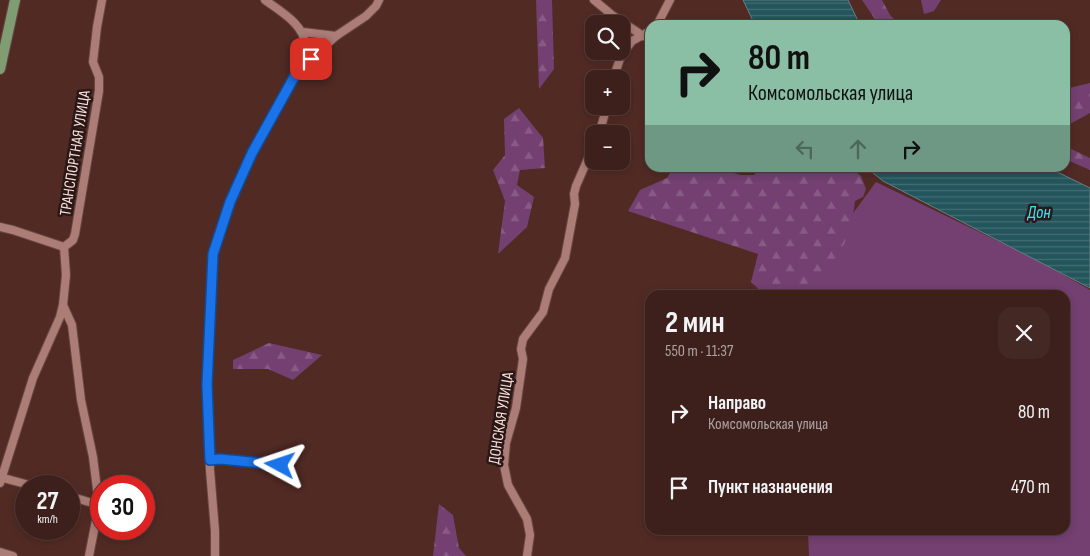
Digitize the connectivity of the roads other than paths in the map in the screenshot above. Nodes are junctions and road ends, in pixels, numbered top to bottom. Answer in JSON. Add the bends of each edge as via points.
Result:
{"nodes":[{"id":1,"x":15,"y":0,"type":"edge"},
{"id":2,"x":102,"y":0,"type":"edge"},
{"id":3,"x":265,"y":0,"type":"edge"},
{"id":4,"x":379,"y":0,"type":"edge"},
{"id":5,"x":594,"y":0,"type":"edge"},
{"id":6,"x":670,"y":0,"type":"edge"},
{"id":7,"x":660,"y":20,"type":"edge"},
{"id":8,"x":303,"y":32,"type":"junction"},
{"id":9,"x":645,"y":33,"type":"edge"},
{"id":10,"x":645,"y":35,"type":"edge"},
{"id":11,"x":336,"y":36,"type":"junction"},
{"id":12,"x":0,"y":70,"type":"edge"},
{"id":13,"x":298,"y":70,"type":"junction"},
{"id":14,"x":616,"y":70,"type":"edge"},
{"id":15,"x":585,"y":166,"type":"edge"},
{"id":16,"x":0,"y":228,"type":"edge"},
{"id":17,"x":64,"y":248,"type":"junction"},
{"id":18,"x":63,"y":305,"type":"junction"},
{"id":19,"x":210,"y":460,"type":"junction"},
{"id":20,"x":280,"y":465,"type":"dead end"},
{"id":21,"x":96,"y":475,"type":"edge"},
{"id":22,"x":1,"y":479,"type":"edge"},
{"id":23,"x":15,"y":482,"type":"edge"},
{"id":24,"x":92,"y":540,"type":"edge"},
{"id":25,"x":0,"y":552,"type":"edge"},
{"id":26,"x":13,"y":556,"type":"edge"},
{"id":27,"x":89,"y":556,"type":"edge"},
{"id":28,"x":215,"y":556,"type":"edge"},
{"id":29,"x":527,"y":556,"type":"edge"}],
"edges":[{"from":1,"to":12,"type":"main road"},
{"from":2,"to":17,"type":"street","name":"ТРАНСПОРТНАЯ УЛИЦА","via":[[93,62],[99,77],[99,91],[75,234]]},
{"from":3,"to":8,"type":"street"},
{"from":4,"to":11,"type":"street","via":[[366,16]]},
{"from":5,"to":9,"type":"street","via":[[612,15]]},
{"from":6,"to":7,"type":"street"},
{"from":8,"to":11,"type":"street"},
{"from":8,"to":13,"type":"street","via":[[305,47]]},
{"from":10,"to":14,"type":"street","via":[[632,41]]},
{"from":11,"to":13,"type":"street"},
{"from":13,"to":19,"type":"street","via":[[252,153],[230,202],[213,254],[207,385]]},
{"from":15,"to":29,"type":"street","name":"ДОНСКАЯ УЛИЦА","via":[[574,194],[565,258],[549,289],[543,312],[523,339],[516,408],[506,443],[504,465],[508,485],[527,519],[530,535]]},
{"from":16,"to":17,"type":"street"},
{"from":17,"to":18,"type":"street"},
{"from":18,"to":21,"type":"street","via":[[72,325],[81,400]]},
{"from":18,"to":22,"type":"street","via":[[33,378]]},
{"from":19,"to":20,"type":"street"},
{"from":19,"to":28,"type":"street"},
{"from":22,"to":23,"type":"street"},
{"from":24,"to":27,"type":"street"},
{"from":25,"to":26,"type":"street"}]}
